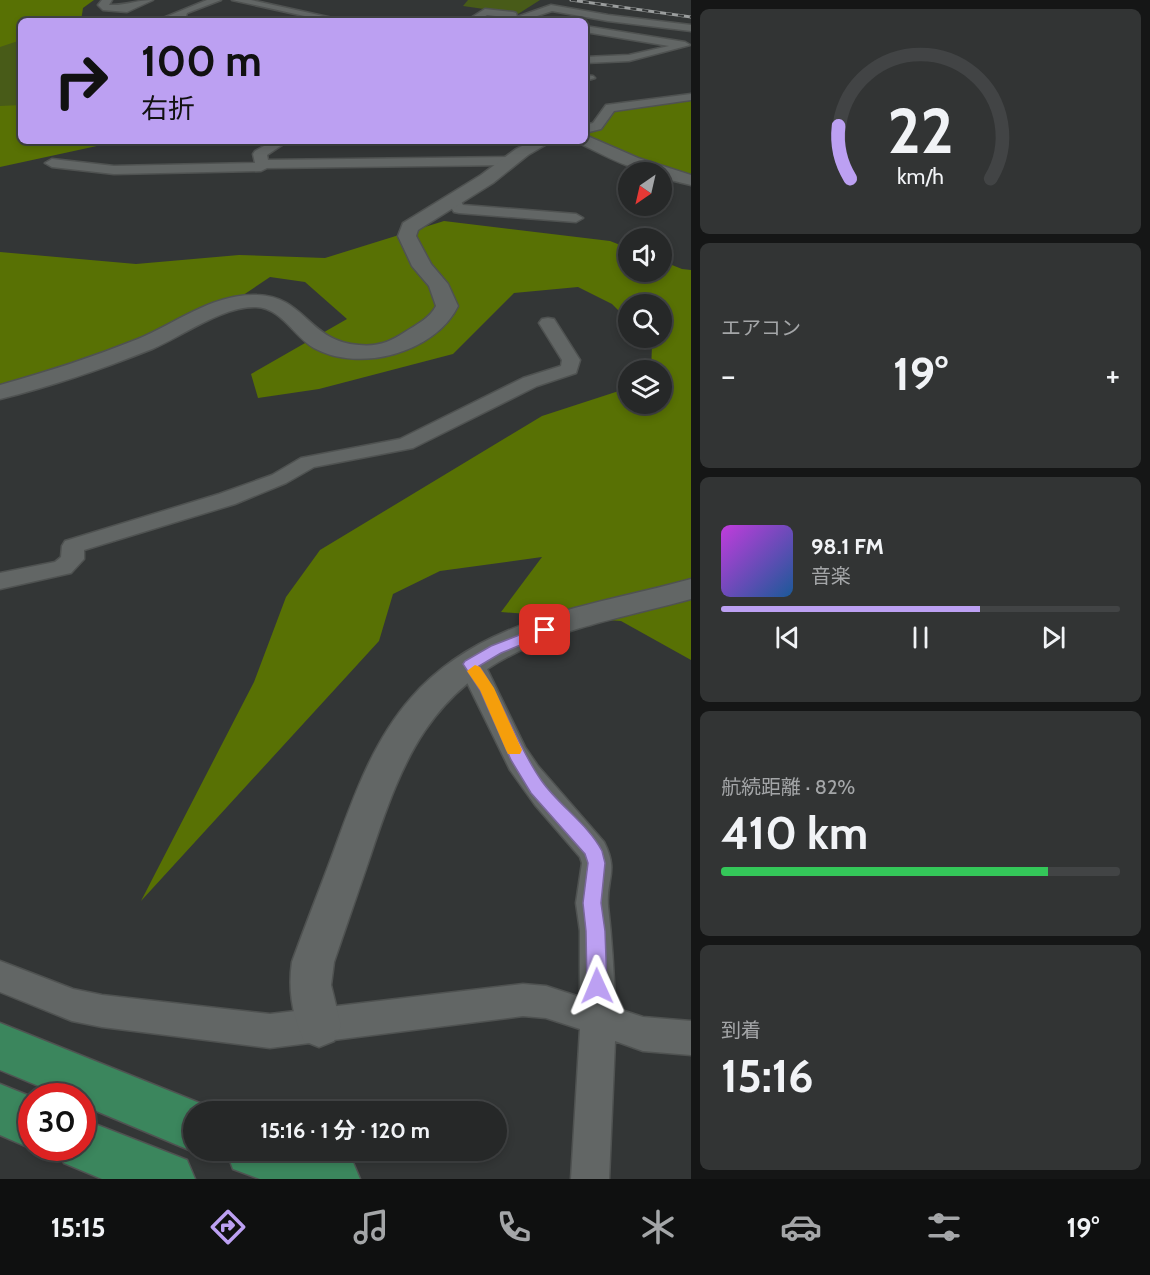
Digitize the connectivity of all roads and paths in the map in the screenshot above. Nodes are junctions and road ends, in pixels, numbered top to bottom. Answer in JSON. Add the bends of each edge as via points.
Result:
{"nodes":[{"id":1,"x":107,"y":0,"type":"edge"},
{"id":2,"x":148,"y":0,"type":"edge"},
{"id":3,"x":216,"y":0,"type":"edge"},
{"id":4,"x":237,"y":0,"type":"edge"},
{"id":5,"x":290,"y":11,"type":"junction"},
{"id":6,"x":169,"y":18,"type":"edge"},
{"id":7,"x":271,"y":18,"type":"dead end"},
{"id":8,"x":326,"y":18,"type":"edge"},
{"id":9,"x":476,"y":18,"type":"edge"},
{"id":10,"x":515,"y":18,"type":"edge"},
{"id":11,"x":691,"y":28,"type":"edge"},
{"id":12,"x":588,"y":29,"type":"edge"},
{"id":13,"x":596,"y":48,"type":"dead end"},
{"id":14,"x":642,"y":55,"type":"junction"},
{"id":15,"x":588,"y":60,"type":"edge"},
{"id":16,"x":691,"y":97,"type":"edge"},
{"id":17,"x":588,"y":128,"type":"edge"},
{"id":18,"x":588,"y":141,"type":"edge"},
{"id":19,"x":277,"y":144,"type":"edge"},
{"id":20,"x":538,"y":144,"type":"edge"},
{"id":21,"x":512,"y":161,"type":"junction"},
{"id":22,"x":632,"y":162,"type":"edge"},
{"id":23,"x":52,"y":164,"type":"dead end"},
{"id":24,"x":262,"y":164,"type":"junction"},
{"id":25,"x":672,"y":176,"type":"edge"},
{"id":26,"x":691,"y":180,"type":"edge"},
{"id":27,"x":453,"y":200,"type":"junction"},
{"id":28,"x":576,"y":218,"type":"dead end"},
{"id":29,"x":548,"y":323,"type":"dead end"},
{"id":30,"x":0,"y":392,"type":"edge"},
{"id":31,"x":0,"y":581,"type":"edge"},
{"id":32,"x":691,"y":589,"type":"edge"},
{"id":33,"x":471,"y":664,"type":"junction"},
{"id":34,"x":0,"y":976,"type":"edge"},
{"id":35,"x":598,"y":1019,"type":"junction"},
{"id":36,"x":319,"y":1026,"type":"junction"},
{"id":37,"x":691,"y":1038,"type":"edge"},
{"id":38,"x":0,"y":1046,"type":"edge"},
{"id":39,"x":0,"y":1109,"type":"edge"},
{"id":40,"x":18,"y":1117,"type":"edge"},
{"id":41,"x":183,"y":1121,"type":"edge"},
{"id":42,"x":96,"y":1151,"type":"edge"},
{"id":43,"x":283,"y":1161,"type":"edge"},
{"id":44,"x":168,"y":1179,"type":"edge"},
{"id":45,"x":333,"y":1179,"type":"edge"},
{"id":46,"x":590,"y":1179,"type":"edge"}],
"edges":[{"from":1,"to":2,"type":"street","via":[[103,5],[106,8],[122,9]]},
{"from":3,"to":6,"type":"street"},
{"from":4,"to":5,"type":"street"},
{"from":5,"to":7,"type":"street"},
{"from":5,"to":8,"type":"street"},
{"from":9,"to":10,"type":"street","via":[[486,12]]},
{"from":10,"to":11,"type":"street","via":[[551,8]]},
{"from":12,"to":14,"type":"street","via":[[685,45]]},
{"from":13,"to":14,"type":"street"},
{"from":14,"to":15,"type":"street"},
{"from":16,"to":17,"type":"street","via":[[610,108],[597,126]]},
{"from":18,"to":22,"type":"street"},
{"from":19,"to":24,"type":"street","via":[[260,154]]},
{"from":20,"to":21,"type":"street"},
{"from":21,"to":24,"type":"street"},
{"from":21,"to":27,"type":"street"},
{"from":23,"to":24,"type":"street","via":[[114,170]]},
{"from":25,"to":26,"type":"street"},
{"from":27,"to":28,"type":"street","via":[[459,209]]},
{"from":27,"to":30,"type":"street","via":[[408,231],[422,266],[438,284],[447,306],[429,326],[399,346],[373,353],[343,351],[319,342],[278,305],[238,302],[152,341]]},
{"from":29,"to":31,"type":"street","via":[[571,360],[569,369],[530,382],[406,444],[308,462],[279,479],[227,499],[73,546],[72,559],[63,568]]},
{"from":32,"to":33,"type":"street","via":[[557,626],[505,645]]},
{"from":33,"to":35,"type":"street","via":[[537,788],[593,851],[597,863],[592,903]]},
{"from":33,"to":36,"type":"street","via":[[423,705],[401,735],[381,776],[313,962],[310,985]]},
{"from":34,"to":36,"type":"street","via":[[72,1005],[102,1011],[270,1031]]},
{"from":35,"to":36,"type":"street","via":[[546,1002],[523,1000]]},
{"from":35,"to":37,"type":"street","via":[[643,1034]]},
{"from":35,"to":46,"type":"street"},
{"from":38,"to":41,"type":"main road"},
{"from":39,"to":40,"type":"main road"},
{"from":42,"to":44,"type":"main road"},
{"from":43,"to":45,"type":"main road"}]}
